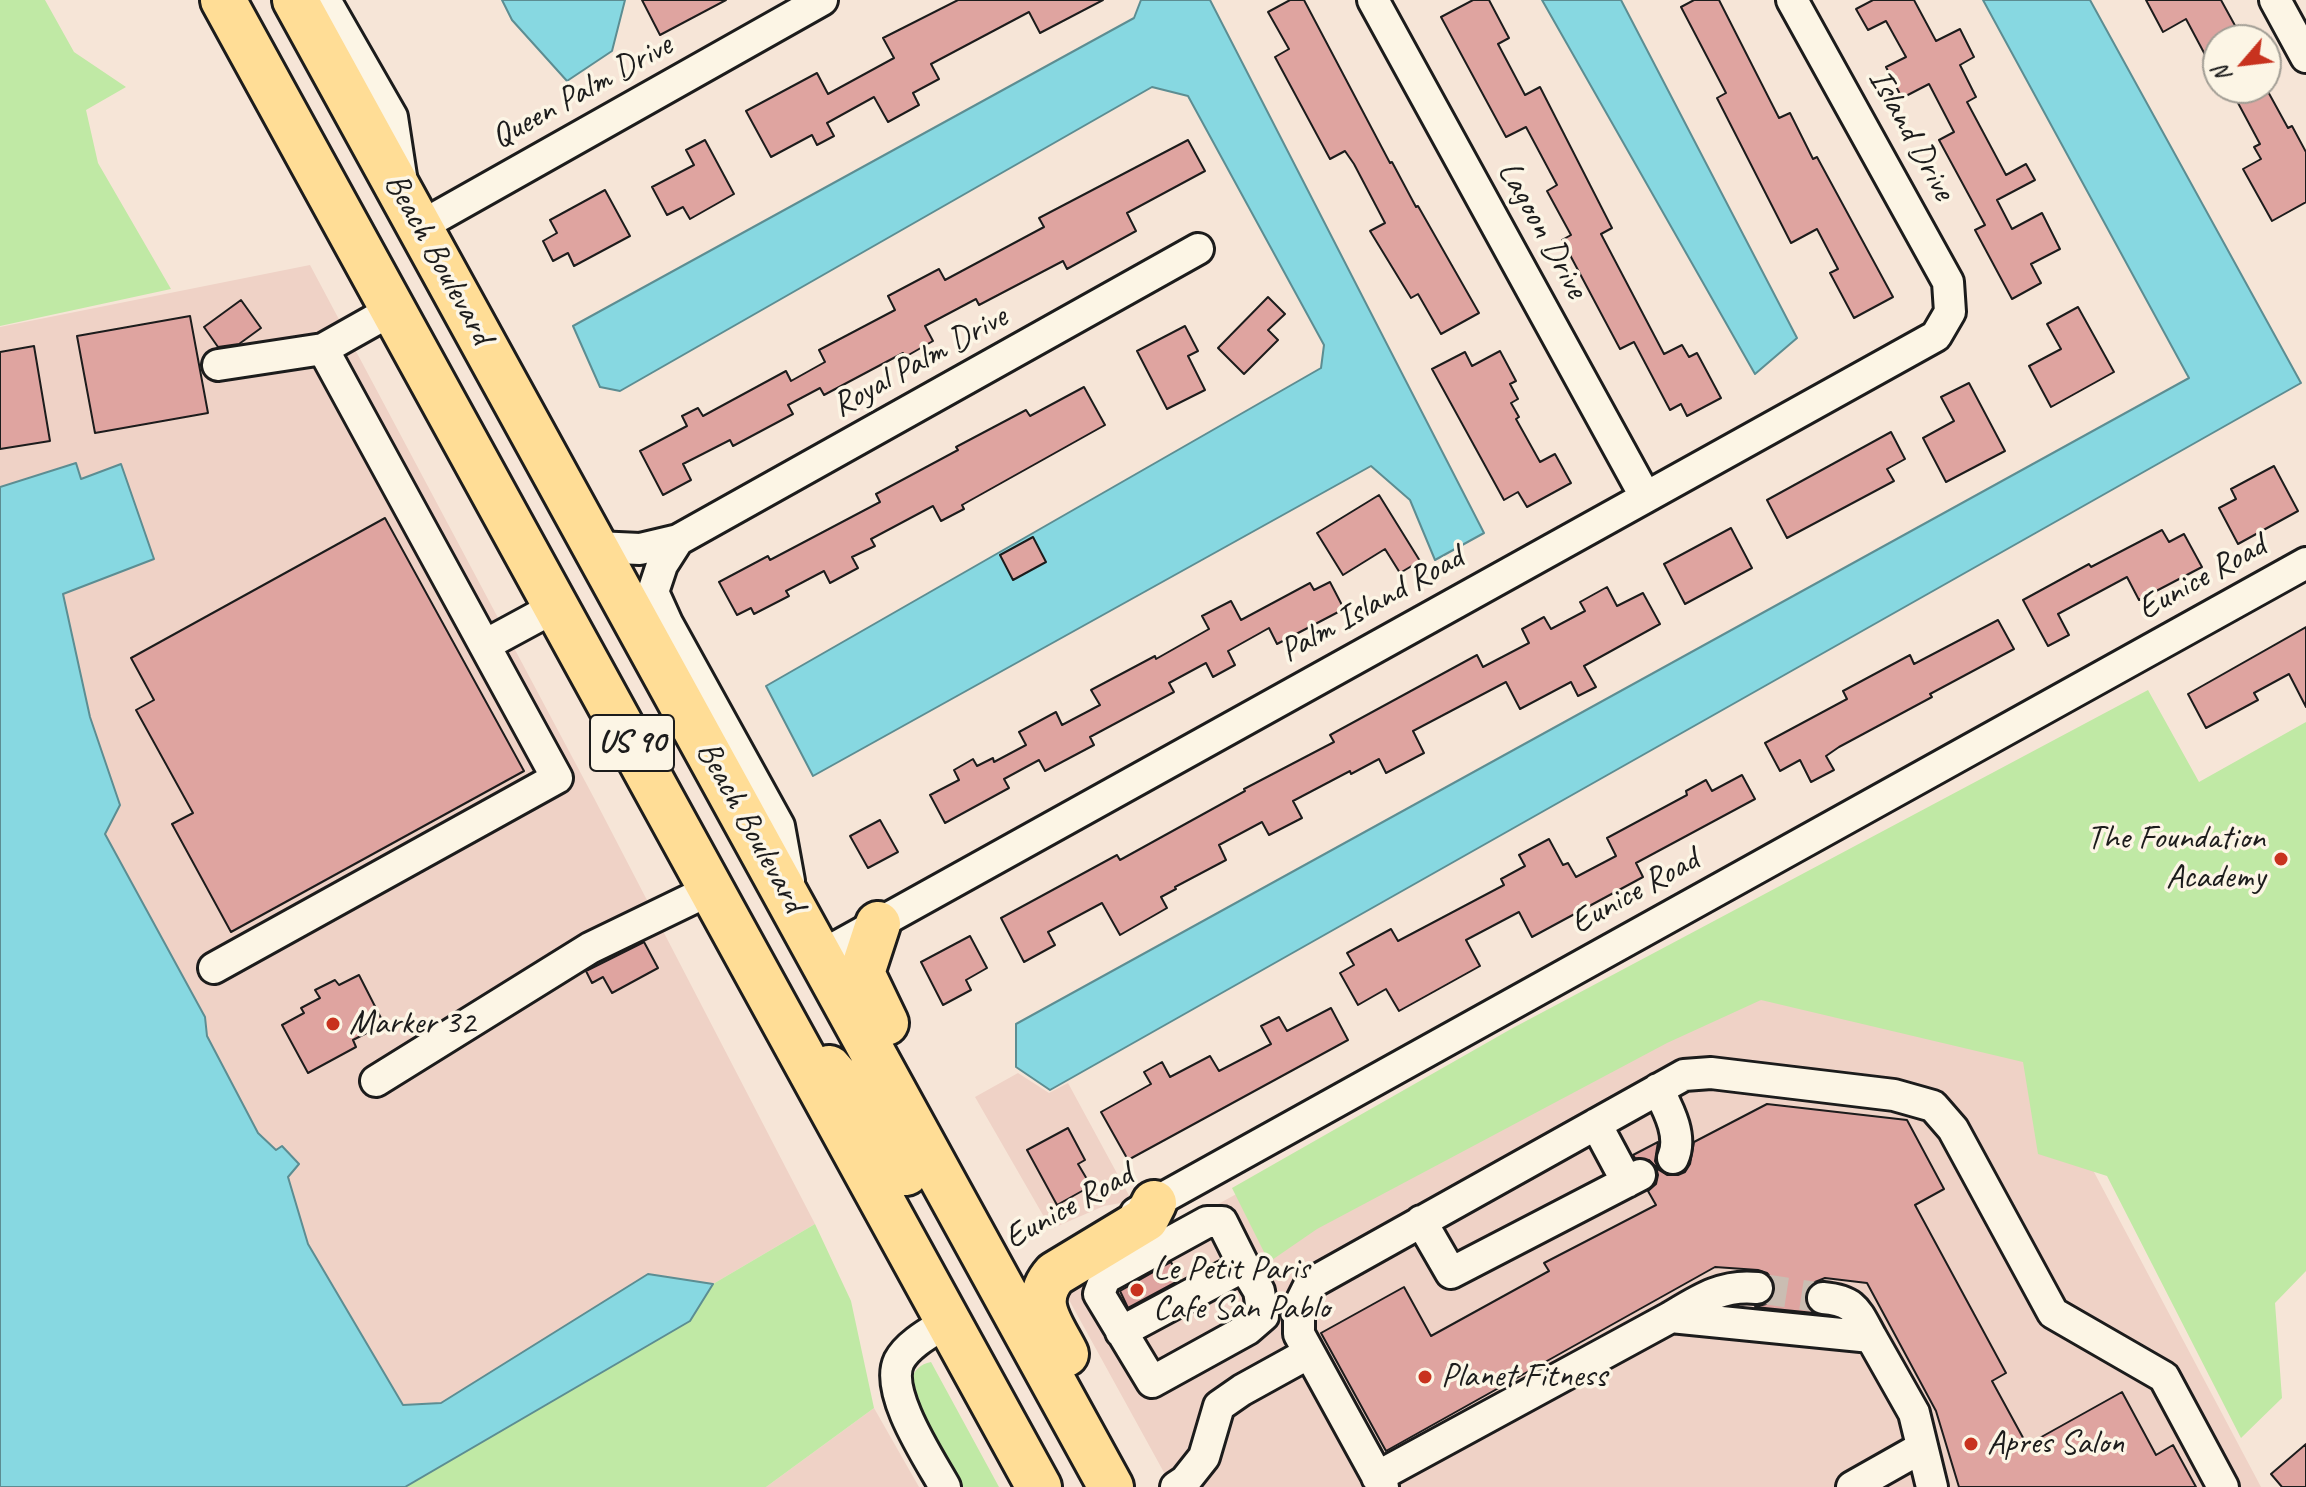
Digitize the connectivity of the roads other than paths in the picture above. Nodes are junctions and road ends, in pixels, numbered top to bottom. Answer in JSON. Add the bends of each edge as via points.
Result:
{"nodes":[{"id":1,"x":223,"y":0,"type":"edge"},
{"id":2,"x":247,"y":0,"type":"edge"},
{"id":3,"x":295,"y":0,"type":"edge"},
{"id":4,"x":325,"y":0,"type":"edge"},
{"id":5,"x":822,"y":0,"type":"edge"},
{"id":6,"x":1373,"y":0,"type":"edge"},
{"id":7,"x":1792,"y":0,"type":"edge"},
{"id":8,"x":2275,"y":0,"type":"edge"},
{"id":9,"x":2306,"y":57,"type":"edge"},
{"id":10,"x":413,"y":212,"type":"junction"},
{"id":11,"x":1198,"y":249,"type":"dead end"},
{"id":12,"x":394,"y":309,"type":"junction"},
{"id":13,"x":1950,"y":312,"type":"joint"},
{"id":14,"x":323,"y":349,"type":"junction"},
{"id":15,"x":218,"y":365,"type":"dead end"},
{"id":16,"x":1645,"y":496,"type":"junction"},
{"id":17,"x":588,"y":532,"type":"junction"},
{"id":18,"x":678,"y":540,"type":"junction"},
{"id":19,"x":2306,"y":563,"type":"edge"},
{"id":20,"x":557,"y":606,"type":"junction"},
{"id":21,"x":485,"y":645,"type":"junction"},
{"id":22,"x":600,"y":685,"type":"junction"},
{"id":23,"x":712,"y":889,"type":"junction"},
{"id":24,"x":793,"y":906,"type":"junction"},
{"id":25,"x":878,"y":924,"type":"junction"},
{"id":26,"x":820,"y":956,"type":"junction"},
{"id":27,"x":214,"y":968,"type":"dead end"},
{"id":28,"x":800,"y":1050,"type":"junction"},
{"id":29,"x":376,"y":1081,"type":"dead end"},
{"id":30,"x":1658,"y":1089,"type":"junction"},
{"id":31,"x":1596,"y":1124,"type":"junction"},
{"id":32,"x":1673,"y":1158,"type":"dead end"},
{"id":33,"x":1154,"y":1203,"type":"junction"},
{"id":34,"x":1421,"y":1221,"type":"junction"},
{"id":35,"x":977,"y":1242,"type":"junction"},
{"id":36,"x":1244,"y":1266,"type":"junction"},
{"id":37,"x":1002,"y":1287,"type":"junction"},
{"id":38,"x":1757,"y":1288,"type":"tunnel mouth"},
{"id":39,"x":1823,"y":1298,"type":"tunnel mouth"},
{"id":40,"x":1671,"y":1317,"type":"junction"},
{"id":41,"x":947,"y":1322,"type":"junction"},
{"id":42,"x":1121,"y":1332,"type":"junction"},
{"id":43,"x":1871,"y":1337,"type":"junction"},
{"id":44,"x":1228,"y":1341,"type":"junction"},
{"id":45,"x":1309,"y":1353,"type":"junction"},
{"id":46,"x":1251,"y":1385,"type":"junction"},
{"id":47,"x":1921,"y":1448,"type":"junction"},
{"id":48,"x":1097,"y":1478,"type":"edge"},
{"id":49,"x":1380,"y":1482,"type":"edge"},
{"id":50,"x":1927,"y":1485,"type":"edge"},
{"id":51,"x":945,"y":1487,"type":"edge"},
{"id":52,"x":1039,"y":1487,"type":"edge"},
{"id":53,"x":1176,"y":1487,"type":"edge"},
{"id":54,"x":1852,"y":1487,"type":"edge"},
{"id":55,"x":2223,"y":1487,"type":"edge"}],
"edges":[{"from":1,"to":12,"type":"highway","number":"US 90"},
{"from":2,"to":10,"type":"highway","via":[[366,207],[389,219]]},
{"from":3,"to":10,"type":"highway","name":"Beach Boulevard","number":"US 90"},
{"from":4,"to":10,"type":"street","via":[[392,117]]},
{"from":5,"to":10,"type":"street","name":"Queen Palm Drive"},
{"from":6,"to":16,"type":"street","name":"Lagoon Drive"},
{"from":7,"to":13,"type":"street","name":"Island Drive","via":[[1938,261],[1948,282]]},
{"from":8,"to":9,"type":"street"},
{"from":10,"to":17,"type":"highway","name":"Beach Boulevard","number":"US 90"},
{"from":11,"to":18,"type":"street","name":"Royal Palm Drive"},
{"from":12,"to":14,"type":"street"},
{"from":12,"to":17,"type":"highway","via":[[421,311],[448,323],[530,474]]},
{"from":12,"to":20,"type":"highway","number":"US 90"},
{"from":13,"to":16,"type":"street","name":"Palm Island Road","via":[[1936,336]]},
{"from":14,"to":15,"type":"street"},
{"from":14,"to":21,"type":"street"},
{"from":16,"to":25,"type":"street","name":"Palm Island Road"},
{"from":17,"to":18,"type":"street","name":"Royal Palm Drive","via":[[640,549]]},
{"from":17,"to":24,"type":"highway","name":"Beach Boulevard","number":"US 90"},
{"from":18,"to":24,"type":"street","via":[[653,592],[779,826]]},
{"from":19,"to":33,"type":"street","name":"Eunice Road"},
{"from":20,"to":21,"type":"street"},
{"from":20,"to":22,"type":"highway","number":"US 90"},
{"from":21,"to":27,"type":"street","via":[[557,778]]},
{"from":22,"to":23,"type":"highway","number":"US 90"},
{"from":22,"to":26,"type":"highway","via":[[645,719],[769,941]]},
{"from":23,"to":28,"type":"highway","number":"US 90"},
{"from":23,"to":29,"type":"street","via":[[590,948]]},
{"from":24,"to":26,"type":"highway","name":"Beach Boulevard","number":"US 90"},
{"from":25,"to":26,"type":"street","name":"Palm Island Road"},
{"from":25,"to":35,"type":"highway","via":[[862,973],[974,1178]]},
{"from":26,"to":35,"type":"highway","name":"Beach Boulevard","number":"US 90"},
{"from":28,"to":37,"type":"highway","via":[[828,1066],[878,1124],[965,1274],[978,1283]]},
{"from":28,"to":41,"type":"highway","number":"US 90"},
{"from":30,"to":31,"type":"street"},
{"from":30,"to":32,"type":"street","via":[[1674,1127]]},
{"from":30,"to":55,"type":"street","via":[[1684,1075],[1711,1073],[1894,1095],[1933,1106],[1953,1129],[2053,1313],[2164,1377]]},
{"from":31,"to":34,"type":"street"},
{"from":31,"to":34,"type":"street","via":[[1633,1178],[1451,1273]]},
{"from":33,"to":37,"type":"street","name":"Eunice Road"},
{"from":33,"to":48,"type":"highway","via":[[1146,1219],[1055,1274],[1043,1292],[1051,1323],[1101,1420]]},
{"from":34,"to":45,"type":"street","via":[[1310,1284],[1299,1306],[1299,1334]]},
{"from":35,"to":37,"type":"highway","name":"Beach Boulevard","number":"US 90"},
{"from":36,"to":42,"type":"street"},
{"from":36,"to":42,"type":"street","via":[[1222,1222],[1207,1222],[1105,1278],[1099,1294]]},
{"from":36,"to":44,"type":"street","via":[[1259,1291],[1263,1316]]},
{"from":37,"to":48,"type":"highway","name":"Beach Boulevard","number":"US 90"},
{"from":38,"to":40,"type":"street","via":[[1739,1286],[1707,1295]]},
{"from":39,"to":43,"type":"street","via":[[1855,1307]]},
{"from":40,"to":43,"type":"street"},
{"from":40,"to":49,"type":"street"},
{"from":41,"to":48,"type":"highway","via":[[989,1337],[1042,1437]]},
{"from":41,"to":51,"type":"street","via":[[915,1344],[899,1362],[896,1379],[900,1402]]},
{"from":41,"to":52,"type":"highway","number":"US 90"},
{"from":42,"to":44,"type":"street","via":[[1152,1382]]},
{"from":43,"to":47,"type":"street","via":[[1914,1413]]},
{"from":44,"to":46,"type":"street"},
{"from":45,"to":46,"type":"street"},
{"from":45,"to":49,"type":"street"},
{"from":46,"to":53,"type":"street","via":[[1219,1406],[1204,1457]]},
{"from":47,"to":50,"type":"street"},
{"from":47,"to":54,"type":"street"}]}
